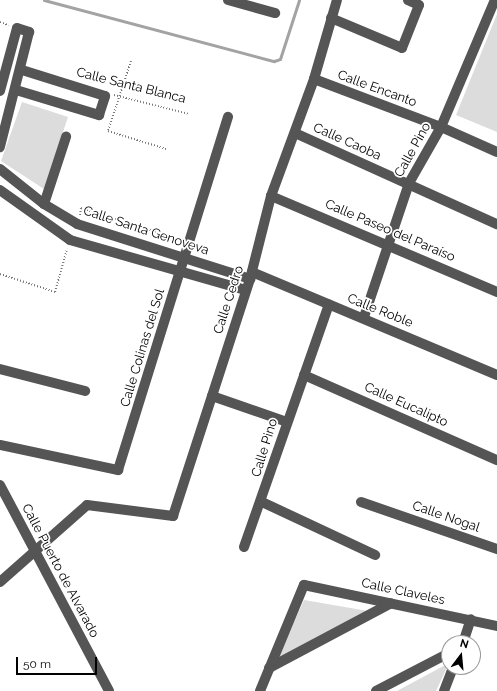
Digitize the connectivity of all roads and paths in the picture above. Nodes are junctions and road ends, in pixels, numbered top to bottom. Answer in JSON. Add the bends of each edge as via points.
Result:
{"nodes":[{"id":1,"x":228,"y":0,"type":"edge"},
{"id":2,"x":337,"y":0,"type":"edge"},
{"id":3,"x":408,"y":0,"type":"edge"},
{"id":4,"x":495,"y":0,"type":"edge"},
{"id":5,"x":259,"y":4,"type":"edge"},
{"id":6,"x":275,"y":13,"type":"dead end"},
{"id":7,"x":331,"y":18,"type":"junction"},
{"id":8,"x":131,"y":61,"type":"dead end"},
{"id":9,"x":22,"y":70,"type":"junction"},
{"id":10,"x":314,"y":79,"type":"junction"},
{"id":11,"x":16,"y":90,"type":"junction"},
{"id":12,"x":0,"y":91,"type":"edge"},
{"id":13,"x":121,"y":94,"type":"junction"},
{"id":14,"x":105,"y":96,"type":"junction"},
{"id":15,"x":189,"y":114,"type":"dead end"},
{"id":16,"x":228,"y":117,"type":"dead end"},
{"id":17,"x":441,"y":127,"type":"junction"},
{"id":18,"x":295,"y":133,"type":"junction"},
{"id":19,"x":66,"y":137,"type":"dead end"},
{"id":20,"x":0,"y":147,"type":"edge"},
{"id":21,"x":166,"y":149,"type":"dead end"},
{"id":22,"x":497,"y":152,"type":"edge"},
{"id":23,"x":0,"y":169,"type":"edge"},
{"id":24,"x":409,"y":183,"type":"junction"},
{"id":25,"x":0,"y":190,"type":"edge"},
{"id":26,"x":271,"y":196,"type":"junction"},
{"id":27,"x":44,"y":204,"type":"junction"},
{"id":28,"x":81,"y":208,"type":"dead end"},
{"id":29,"x":497,"y":224,"type":"edge"},
{"id":30,"x":70,"y":240,"type":"junction"},
{"id":31,"x":387,"y":242,"type":"junction"},
{"id":32,"x":189,"y":243,"type":"junction"},
{"id":33,"x":184,"y":258,"type":"junction"},
{"id":34,"x":180,"y":272,"type":"junction"},
{"id":35,"x":0,"y":274,"type":"edge"},
{"id":36,"x":251,"y":275,"type":"junction"},
{"id":37,"x":246,"y":290,"type":"junction"},
{"id":38,"x":497,"y":292,"type":"edge"},
{"id":39,"x":329,"y":304,"type":"junction"},
{"id":40,"x":364,"y":316,"type":"junction"},
{"id":41,"x":0,"y":369,"type":"edge"},
{"id":42,"x":304,"y":375,"type":"junction"},
{"id":43,"x":497,"y":375,"type":"edge"},
{"id":44,"x":85,"y":391,"type":"dead end"},
{"id":45,"x":212,"y":396,"type":"junction"},
{"id":46,"x":287,"y":422,"type":"junction"},
{"id":47,"x":0,"y":445,"type":"edge"},
{"id":48,"x":497,"y":460,"type":"edge"},
{"id":49,"x":0,"y":485,"type":"edge"},
{"id":50,"x":262,"y":502,"type":"junction"},
{"id":51,"x":361,"y":502,"type":"dead end"},
{"id":52,"x":244,"y":547,"type":"dead end"},
{"id":53,"x":497,"y":549,"type":"edge"},
{"id":54,"x":35,"y":552,"type":"junction"},
{"id":55,"x":375,"y":555,"type":"dead end"},
{"id":56,"x":0,"y":582,"type":"edge"},
{"id":57,"x":391,"y":603,"type":"junction"},
{"id":58,"x":471,"y":620,"type":"junction"},
{"id":59,"x":497,"y":626,"type":"edge"},
{"id":60,"x":466,"y":635,"type":"edge"},
{"id":61,"x":441,"y":657,"type":"edge"},
{"id":62,"x":270,"y":668,"type":"junction"},
{"id":63,"x":450,"y":675,"type":"edge"},
{"id":64,"x":109,"y":691,"type":"edge"},
{"id":65,"x":260,"y":691,"type":"edge"},
{"id":66,"x":376,"y":691,"type":"edge"},
{"id":67,"x":444,"y":691,"type":"edge"}],
"edges":[{"from":1,"to":5,"type":"street"},
{"from":2,"to":7,"type":"street","name":"Calle Cedro"},
{"from":3,"to":7,"type":"street","via":[[419,5],[402,48]]},
{"from":4,"to":17,"type":"street","name":"Calle Pino"},
{"from":5,"to":6,"type":"street"},
{"from":7,"to":10,"type":"street","name":"Calle Cedro"},
{"from":8,"to":13,"type":"path"},
{"from":9,"to":11,"type":"street"},
{"from":9,"to":12,"type":"street","via":[[30,36],[17,28]]},
{"from":9,"to":14,"type":"street","name":"Calle Santa Blanca"},
{"from":10,"to":17,"type":"street","name":"Calle Encanto"},
{"from":10,"to":18,"type":"street","name":"Calle Cedro"},
{"from":11,"to":14,"type":"street","via":[[99,115]]},
{"from":11,"to":20,"type":"street"},
{"from":13,"to":14,"type":"path","name":"Calle Santa Blanca"},
{"from":13,"to":15,"type":"path","name":"Calle Santa Blanca"},
{"from":13,"to":21,"type":"path","via":[[108,131]]},
{"from":16,"to":32,"type":"street","name":"Calle Colinas del Sol"},
{"from":17,"to":22,"type":"street","name":"Calle Encanto"},
{"from":17,"to":24,"type":"street","name":"Calle Pino"},
{"from":18,"to":24,"type":"street","name":"Calle Caoba"},
{"from":18,"to":26,"type":"street","name":"Calle Cedro"},
{"from":19,"to":27,"type":"street"},
{"from":23,"to":27,"type":"street","name":"Calle Santa Genoveva"},
{"from":24,"to":29,"type":"street","name":"Calle Caoba"},
{"from":24,"to":31,"type":"street","name":"Calle Pino"},
{"from":25,"to":30,"type":"street","name":"Calle Santa Genoveva"},
{"from":26,"to":31,"type":"street","name":"Calle Paseo del Paraíso"},
{"from":26,"to":36,"type":"street","name":"Calle Cedro"},
{"from":27,"to":33,"type":"street","name":"Calle Santa Genoveva","via":[[78,224]]},
{"from":28,"to":32,"type":"path"},
{"from":30,"to":34,"type":"street","name":"Calle Santa Genoveva"},
{"from":30,"to":35,"type":"path","via":[[55,292]]},
{"from":31,"to":38,"type":"street","name":"Calle Paseo del Paraíso"},
{"from":31,"to":40,"type":"street","name":"Calle Pino"},
{"from":32,"to":33,"type":"street","name":"Calle Colinas del Sol"},
{"from":33,"to":34,"type":"street","name":"Calle Colinas del Sol"},
{"from":33,"to":36,"type":"street","name":"Calle Santa Genoveva"},
{"from":34,"to":37,"type":"street","name":"Calle Santa Genoveva"},
{"from":34,"to":47,"type":"street","name":"Calle Colinas del Sol","via":[[118,470]]},
{"from":36,"to":37,"type":"street","name":"Calle Cedro"},
{"from":36,"to":39,"type":"street","name":"Calle Roble"},
{"from":37,"to":45,"type":"street","name":"Calle Cedro"},
{"from":39,"to":40,"type":"street","name":"Calle Roble"},
{"from":39,"to":42,"type":"street","name":"Calle Pino"},
{"from":40,"to":43,"type":"street","name":"Calle Roble"},
{"from":41,"to":44,"type":"street"},
{"from":42,"to":46,"type":"street","name":"Calle Pino"},
{"from":42,"to":48,"type":"street","name":"Calle Eucalipto"},
{"from":45,"to":46,"type":"street"},
{"from":45,"to":54,"type":"street","name":"Calle Cedro","via":[[173,516],[96,504],[87,505]]},
{"from":46,"to":50,"type":"street","name":"Calle Pino"},
{"from":49,"to":54,"type":"street","name":"Calle Puerto de Alvarado"},
{"from":50,"to":52,"type":"street","name":"Calle Pino"},
{"from":50,"to":55,"type":"street"},
{"from":51,"to":53,"type":"street","name":"Calle Nogal"},
{"from":54,"to":56,"type":"street"},
{"from":54,"to":64,"type":"street","name":"Calle Puerto de Alvarado"},
{"from":57,"to":58,"type":"street","name":"Calle Claveles"},
{"from":57,"to":62,"type":"street"},
{"from":57,"to":62,"type":"street","name":"Calle Claveles","via":[[304,585]]},
{"from":58,"to":59,"type":"street","name":"Calle Claveles"},
{"from":58,"to":60,"type":"street"},
{"from":61,"to":66,"type":"street"},
{"from":62,"to":65,"type":"street"},
{"from":63,"to":67,"type":"street"}]}
